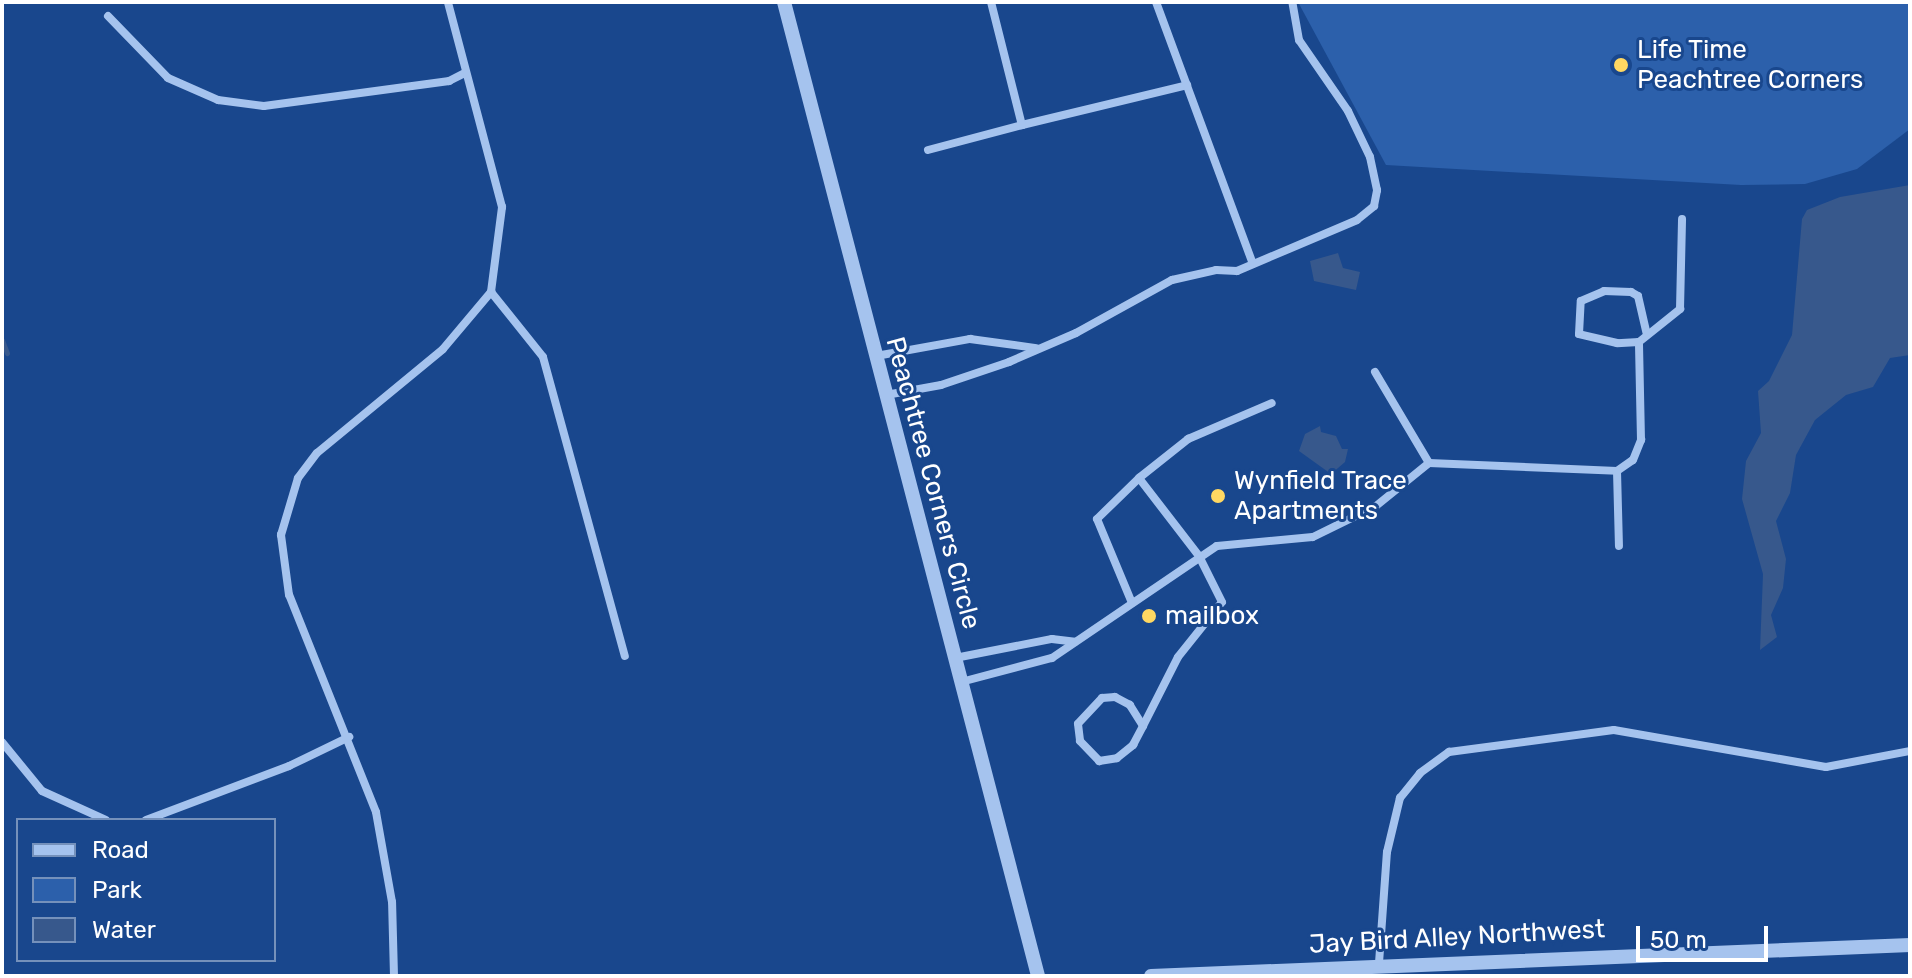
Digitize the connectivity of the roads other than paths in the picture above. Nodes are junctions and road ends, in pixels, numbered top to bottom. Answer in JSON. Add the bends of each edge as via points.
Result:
{"nodes":[{"id":1,"x":448,"y":2,"type":"edge"},
{"id":2,"x":784,"y":2,"type":"edge"},
{"id":3,"x":991,"y":2,"type":"edge"},
{"id":4,"x":1156,"y":2,"type":"edge"},
{"id":5,"x":1292,"y":2,"type":"edge"},
{"id":6,"x":108,"y":16,"type":"dead end"},
{"id":7,"x":465,"y":73,"type":"junction"},
{"id":8,"x":1187,"y":85,"type":"junction"},
{"id":9,"x":1022,"y":125,"type":"junction"},
{"id":10,"x":928,"y":150,"type":"dead end"},
{"id":11,"x":1682,"y":219,"type":"dead end"},
{"id":12,"x":1253,"y":264,"type":"junction"},
{"id":13,"x":491,"y":292,"type":"junction"},
{"id":14,"x":1646,"y":332,"type":"junction"},
{"id":15,"x":1639,"y":342,"type":"junction"},
{"id":16,"x":1037,"y":349,"type":"junction"},
{"id":17,"x":875,"y":356,"type":"junction"},
{"id":18,"x":1375,"y":372,"type":"dead end"},
{"id":19,"x":885,"y":395,"type":"junction"},
{"id":20,"x":1272,"y":403,"type":"dead end"},
{"id":21,"x":1429,"y":463,"type":"junction"},
{"id":22,"x":1617,"y":471,"type":"junction"},
{"id":23,"x":1139,"y":478,"type":"junction"},
{"id":24,"x":1619,"y":546,"type":"dead end"},
{"id":25,"x":1199,"y":556,"type":"junction"},
{"id":26,"x":1132,"y":603,"type":"junction"},
{"id":27,"x":1076,"y":643,"type":"junction"},
{"id":28,"x":625,"y":656,"type":"dead end"},
{"id":29,"x":955,"y":658,"type":"junction"},
{"id":30,"x":961,"y":682,"type":"junction"},
{"id":31,"x":1143,"y":726,"type":"junction"},
{"id":32,"x":349,"y":737,"type":"junction"},
{"id":33,"x":2,"y":742,"type":"edge"},
{"id":34,"x":1910,"y":751,"type":"edge"},
{"id":35,"x":102,"y":818,"type":"edge"},
{"id":36,"x":151,"y":818,"type":"edge"},
{"id":37,"x":1910,"y":945,"type":"edge"},
{"id":38,"x":1379,"y":963,"type":"junction"},
{"id":39,"x":394,"y":976,"type":"edge"},
{"id":40,"x":1038,"y":976,"type":"edge"},
{"id":41,"x":1151,"y":976,"type":"edge"}],
"edges":[{"from":1,"to":7,"type":"street"},
{"from":2,"to":17,"type":"street","name":"Peachtree Corners Circle"},
{"from":3,"to":9,"type":"street"},
{"from":4,"to":8,"type":"street"},
{"from":5,"to":12,"type":"street","via":[[1299,40],[1348,111],[1370,157],[1377,190],[1374,206],[1357,220]]},
{"from":6,"to":7,"type":"street","via":[[168,78],[218,100],[264,106],[449,81]]},
{"from":7,"to":13,"type":"street","via":[[502,207]]},
{"from":8,"to":9,"type":"street"},
{"from":8,"to":12,"type":"street"},
{"from":9,"to":10,"type":"street"},
{"from":11,"to":14,"type":"street","via":[[1680,309]]},
{"from":12,"to":16,"type":"street","via":[[1172,280]]},
{"from":13,"to":28,"type":"street","via":[[543,357]]},
{"from":13,"to":32,"type":"street","via":[[443,349],[317,453],[298,478],[281,535],[289,595]]},
{"from":14,"to":15,"type":"street"},
{"from":14,"to":15,"type":"street","via":[[1638,296],[1631,292],[1604,291],[1581,301],[1579,334]]},
{"from":15,"to":22,"type":"street","via":[[1641,440],[1633,460]]},
{"from":16,"to":17,"type":"street","via":[[970,339]]},
{"from":16,"to":19,"type":"street","via":[[964,378]]},
{"from":17,"to":19,"type":"street","name":"Peachtree Corners Circle"},
{"from":18,"to":21,"type":"street"},
{"from":19,"to":29,"type":"street","name":"Peachtree Corners Circle"},
{"from":20,"to":23,"type":"street","via":[[1188,439]]},
{"from":21,"to":22,"type":"street"},
{"from":21,"to":25,"type":"street","via":[[1376,506],[1313,537],[1217,546]]},
{"from":22,"to":24,"type":"street"},
{"from":23,"to":25,"type":"street"},
{"from":23,"to":26,"type":"street","via":[[1097,519]]},
{"from":25,"to":26,"type":"street"},
{"from":25,"to":31,"type":"street","via":[[1222,602],[1178,657]]},
{"from":26,"to":27,"type":"street"},
{"from":27,"to":29,"type":"street","via":[[1052,639]]},
{"from":27,"to":30,"type":"street","via":[[1052,658]]},
{"from":29,"to":30,"type":"street","name":"Peachtree Corners Circle"},
{"from":30,"to":40,"type":"street","name":"Peachtree Corners Circle"},
{"from":31,"to":31,"type":"street","via":[[1133,745],[1117,758],[1099,761],[1080,741],[1078,724],[1102,698],[1115,697],[1130,705]]},
{"from":32,"to":36,"type":"street"},
{"from":32,"to":39,"type":"street","via":[[376,812],[392,902]]},
{"from":33,"to":35,"type":"street","via":[[42,791]]},
{"from":34,"to":38,"type":"street","via":[[1826,767],[1614,730],[1449,752],[1420,773],[1400,798],[1387,852]]},
{"from":37,"to":38,"type":"street","name":"Jay Bird Alley Northwest"},
{"from":38,"to":41,"type":"street","name":"Jay Bird Alley Northwest"}]}
